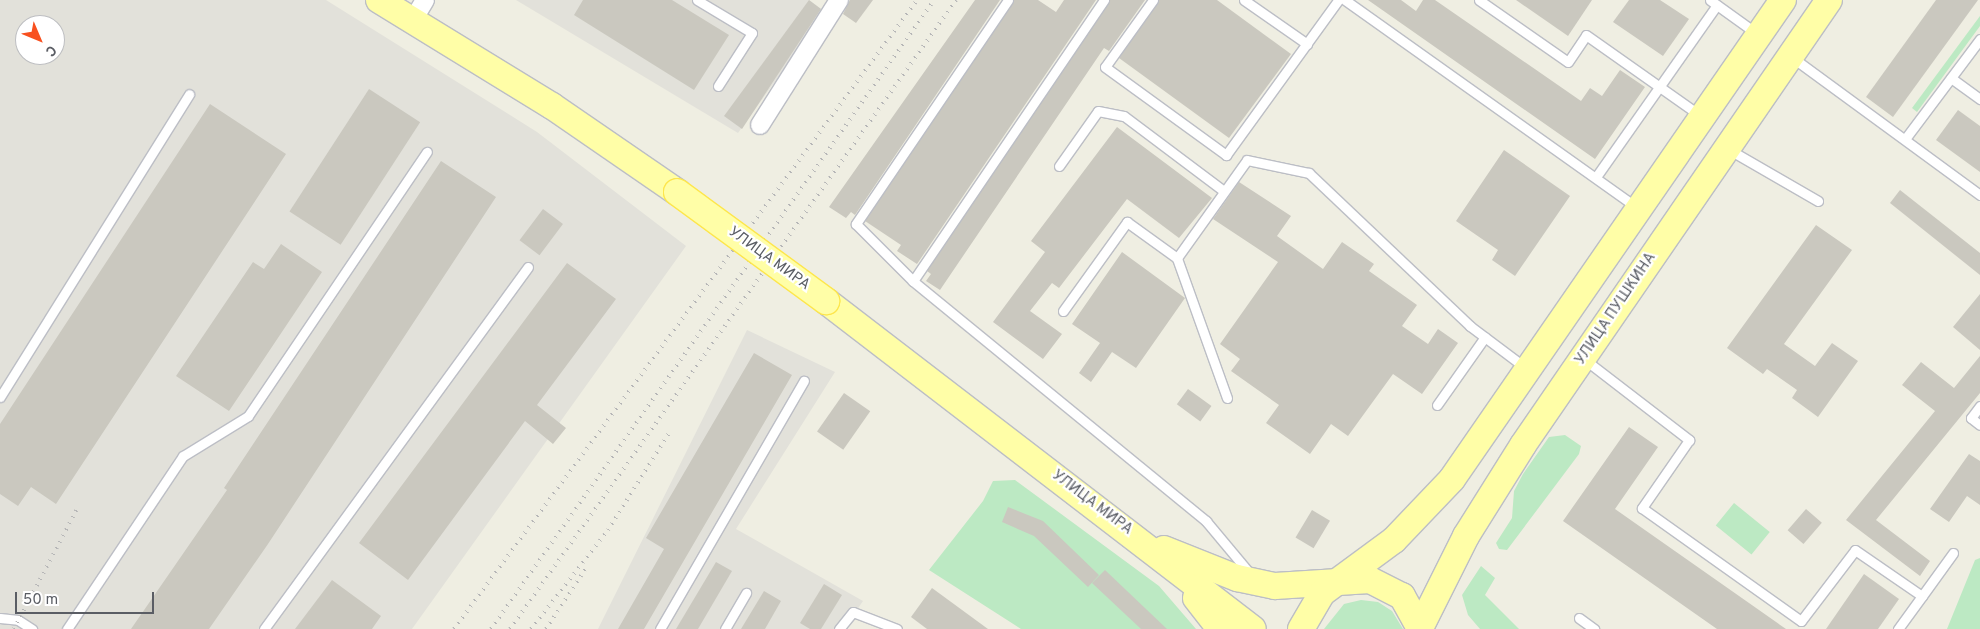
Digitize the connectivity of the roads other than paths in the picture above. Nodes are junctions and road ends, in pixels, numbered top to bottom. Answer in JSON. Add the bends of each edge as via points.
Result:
{"nodes":[{"id":1,"x":379,"y":0,"type":"edge"},
{"id":2,"x":697,"y":0,"type":"edge"},
{"id":3,"x":839,"y":0,"type":"edge"},
{"id":4,"x":1008,"y":0,"type":"edge"},
{"id":5,"x":1104,"y":0,"type":"edge"},
{"id":6,"x":1153,"y":0,"type":"edge"},
{"id":7,"x":1244,"y":0,"type":"edge"},
{"id":8,"x":1338,"y":0,"type":"edge"},
{"id":9,"x":1345,"y":0,"type":"edge"},
{"id":10,"x":1479,"y":0,"type":"edge"},
{"id":11,"x":1783,"y":0,"type":"edge"},
{"id":12,"x":1829,"y":0,"type":"edge"},
{"id":13,"x":1714,"y":2,"type":"edge"},
{"id":14,"x":419,"y":10,"type":"edge"},
{"id":15,"x":1759,"y":35,"type":"junction"},
{"id":16,"x":1980,"y":38,"type":"edge"},
{"id":17,"x":1306,"y":44,"type":"junction"},
{"id":18,"x":1790,"y":56,"type":"junction"},
{"id":19,"x":1951,"y":78,"type":"junction"},
{"id":20,"x":718,"y":86,"type":"dead end"},
{"id":21,"x":1660,"y":87,"type":"junction"},
{"id":22,"x":189,"y":94,"type":"dead end"},
{"id":23,"x":1980,"y":99,"type":"edge"},
{"id":24,"x":1702,"y":116,"type":"junction"},
{"id":25,"x":760,"y":125,"type":"dead end"},
{"id":26,"x":1905,"y":139,"type":"junction"},
{"id":27,"x":1726,"y":148,"type":"junction"},
{"id":28,"x":427,"y":152,"type":"dead end"},
{"id":29,"x":1058,"y":166,"type":"dead end"},
{"id":30,"x":1596,"y":177,"type":"junction"},
{"id":31,"x":1224,"y":192,"type":"junction"},
{"id":32,"x":1980,"y":195,"type":"edge"},
{"id":33,"x":1818,"y":200,"type":"dead end"},
{"id":34,"x":1640,"y":210,"type":"junction"},
{"id":35,"x":1177,"y":258,"type":"junction"},
{"id":36,"x":528,"y":266,"type":"dead end"},
{"id":37,"x":913,"y":281,"type":"junction"},
{"id":38,"x":1063,"y":311,"type":"dead end"},
{"id":39,"x":1485,"y":337,"type":"junction"},
{"id":40,"x":1582,"y":358,"type":"junction"},
{"id":41,"x":1530,"y":371,"type":"junction"},
{"id":42,"x":804,"y":381,"type":"dead end"},
{"id":43,"x":0,"y":397,"type":"edge"},
{"id":44,"x":1227,"y":398,"type":"dead end"},
{"id":45,"x":1437,"y":405,"type":"dead end"},
{"id":46,"x":1980,"y":406,"type":"edge"},
{"id":47,"x":1980,"y":425,"type":"edge"},
{"id":48,"x":1142,"y":541,"type":"junction"},
{"id":49,"x":1953,"y":553,"type":"dead end"},
{"id":50,"x":1258,"y":582,"type":"junction"},
{"id":51,"x":1334,"y":585,"type":"junction"},
{"id":52,"x":746,"y":592,"type":"dead end"},
{"id":53,"x":1922,"y":596,"type":"junction"},
{"id":54,"x":0,"y":618,"type":"edge"},
{"id":55,"x":1579,"y":618,"type":"dead end"},
{"id":56,"x":32,"y":629,"type":"edge"},
{"id":57,"x":67,"y":629,"type":"edge"},
{"id":58,"x":264,"y":629,"type":"edge"},
{"id":59,"x":660,"y":629,"type":"edge"},
{"id":60,"x":725,"y":629,"type":"edge"},
{"id":61,"x":839,"y":629,"type":"edge"},
{"id":62,"x":897,"y":629,"type":"edge"},
{"id":63,"x":1220,"y":629,"type":"edge"},
{"id":64,"x":1253,"y":629,"type":"edge"},
{"id":65,"x":1301,"y":629,"type":"edge"},
{"id":66,"x":1420,"y":629,"type":"edge"},
{"id":67,"x":1594,"y":629,"type":"edge"},
{"id":68,"x":1898,"y":629,"type":"edge"}],
"edges":[{"from":1,"to":14,"type":"main road","name":"УЛИЦА МИРА"},
{"from":2,"to":20,"type":"lane","via":[[752,33]]},
{"from":3,"to":25,"type":"street"},
{"from":4,"to":37,"type":"lane","via":[[856,224]]},
{"from":5,"to":37,"type":"lane"},
{"from":6,"to":17,"type":"lane","via":[[1104,67],[1226,155]]},
{"from":7,"to":17,"type":"lane"},
{"from":8,"to":17,"type":"lane"},
{"from":9,"to":30,"type":"lane"},
{"from":10,"to":21,"type":"lane","via":[[1568,62],[1586,35]]},
{"from":11,"to":15,"type":"main road"},
{"from":12,"to":18,"type":"main road","name":"УЛИЦА ПУШКИНА"},
{"from":13,"to":15,"type":"lane"},
{"from":13,"to":21,"type":"lane"},
{"from":14,"to":48,"type":"main road","name":"УЛИЦА МИРА","bridge":true,"via":[[826,301]]},
{"from":15,"to":24,"type":"main road"},
{"from":16,"to":19,"type":"lane"},
{"from":18,"to":26,"type":"lane"},
{"from":18,"to":27,"type":"main road","name":"УЛИЦА ПУШКИНА"},
{"from":19,"to":23,"type":"lane"},
{"from":19,"to":26,"type":"lane"},
{"from":21,"to":24,"type":"lane"},
{"from":21,"to":30,"type":"lane"},
{"from":22,"to":43,"type":"lane"},
{"from":24,"to":34,"type":"main road"},
{"from":26,"to":32,"type":"lane"},
{"from":27,"to":33,"type":"lane"},
{"from":27,"to":40,"type":"main road","name":"УЛИЦА ПУШКИНА"},
{"from":28,"to":57,"type":"lane","via":[[248,416],[183,456]]},
{"from":29,"to":31,"type":"lane","via":[[1098,111],[1124,116]]},
{"from":30,"to":34,"type":"lane"},
{"from":31,"to":35,"type":"lane"},
{"from":31,"to":39,"type":"lane","via":[[1246,160],[1309,173]]},
{"from":34,"to":41,"type":"main road"},
{"from":35,"to":38,"type":"lane","via":[[1127,222]]},
{"from":35,"to":44,"type":"lane"},
{"from":36,"to":58,"type":"lane"},
{"from":37,"to":50,"type":"lane","via":[[1206,521]]},
{"from":39,"to":41,"type":"lane"},
{"from":39,"to":45,"type":"lane"},
{"from":40,"to":53,"type":"lane","via":[[1690,440],[1642,508],[1801,621],[1855,550]]},
{"from":40,"to":66,"type":"main road","name":"УЛИЦА ПУШКИНА","via":[[1486,502]]},
{"from":41,"to":51,"type":"main road","via":[[1435,500],[1394,540]]},
{"from":42,"to":59,"type":"lane"},
{"from":46,"to":47,"type":"lane","via":[[1971,418]]},
{"from":48,"to":50,"type":"main road"},
{"from":48,"to":63,"type":"main road"},
{"from":48,"to":64,"type":"main road"},
{"from":49,"to":53,"type":"lane"},
{"from":50,"to":51,"type":"main road"},
{"from":51,"to":65,"type":"main road","via":[[1312,604]]},
{"from":51,"to":66,"type":"main road","via":[[1370,580],[1388,586],[1413,610]]},
{"from":52,"to":60,"type":"lane"},
{"from":53,"to":68,"type":"lane"},
{"from":54,"to":56,"type":"lane","via":[[18,620]]},
{"from":55,"to":67,"type":"lane"},
{"from":61,"to":62,"type":"lane","via":[[853,612]]}]}
